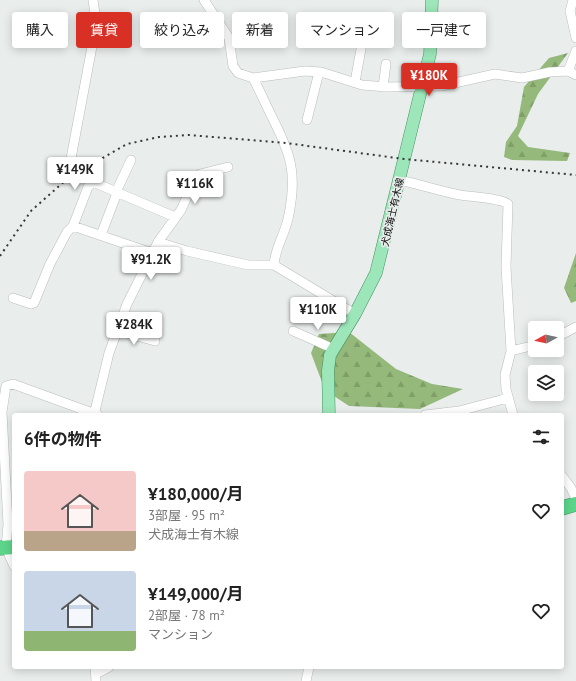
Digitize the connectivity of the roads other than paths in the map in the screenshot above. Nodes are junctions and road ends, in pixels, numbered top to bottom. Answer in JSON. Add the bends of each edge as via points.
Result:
{"nodes":[{"id":1,"x":93,"y":0,"type":"edge"},
{"id":2,"x":204,"y":0,"type":"edge"},
{"id":3,"x":432,"y":0,"type":"edge"},
{"id":4,"x":573,"y":0,"type":"edge"},
{"id":5,"x":576,"y":38,"type":"edge"},
{"id":6,"x":361,"y":49,"type":"dead end"},
{"id":7,"x":576,"y":51,"type":"edge"},
{"id":8,"x":386,"y":64,"type":"dead end"},
{"id":9,"x":321,"y":72,"type":"junction"},
{"id":10,"x":572,"y":73,"type":"edge"},
{"id":11,"x":253,"y":78,"type":"junction"},
{"id":12,"x":355,"y":82,"type":"junction"},
{"id":13,"x":384,"y":87,"type":"junction"},
{"id":14,"x":422,"y":87,"type":"junction"},
{"id":15,"x":308,"y":120,"type":"dead end"},
{"id":16,"x":131,"y":160,"type":"dead end"},
{"id":17,"x":228,"y":168,"type":"dead end"},
{"id":18,"x":69,"y":169,"type":"dead end"},
{"id":19,"x":399,"y":180,"type":"junction"},
{"id":20,"x":116,"y":192,"type":"junction"},
{"id":21,"x":175,"y":218,"type":"junction"},
{"id":22,"x":73,"y":226,"type":"junction"},
{"id":23,"x":101,"y":235,"type":"junction"},
{"id":24,"x":158,"y":242,"type":"junction"},
{"id":25,"x":152,"y":254,"type":"junction"},
{"id":26,"x":274,"y":265,"type":"junction"},
{"id":27,"x":13,"y":298,"type":"dead end"},
{"id":28,"x":355,"y":314,"type":"junction"},
{"id":29,"x":576,"y":327,"type":"edge"},
{"id":30,"x":119,"y":331,"type":"junction"},
{"id":31,"x":293,"y":332,"type":"dead end"},
{"id":32,"x":564,"y":333,"type":"edge"},
{"id":33,"x":155,"y":341,"type":"dead end"},
{"id":34,"x":528,"y":347,"type":"edge"},
{"id":35,"x":334,"y":349,"type":"junction"},
{"id":36,"x":511,"y":351,"type":"junction"},
{"id":37,"x":508,"y":398,"type":"junction"},
{"id":38,"x":1,"y":410,"type":"edge"},
{"id":39,"x":90,"y":413,"type":"edge"},
{"id":40,"x":96,"y":413,"type":"edge"},
{"id":41,"x":329,"y":413,"type":"edge"},
{"id":42,"x":442,"y":413,"type":"edge"},
{"id":43,"x":512,"y":413,"type":"edge"},
{"id":44,"x":564,"y":479,"type":"edge"},
{"id":45,"x":576,"y":499,"type":"edge"},
{"id":46,"x":576,"y":504,"type":"edge"},
{"id":47,"x":564,"y":507,"type":"edge"},
{"id":48,"x":7,"y":548,"type":"edge"},
{"id":49,"x":12,"y":561,"type":"edge"},
{"id":50,"x":105,"y":669,"type":"edge"},
{"id":51,"x":309,"y":669,"type":"edge"},
{"id":52,"x":96,"y":674,"type":"edge"},
{"id":53,"x":306,"y":681,"type":"edge"}],
"edges":[{"from":1,"to":18,"type":"street","via":[[94,36]]},
{"from":2,"to":11,"type":"street","via":[[229,38],[231,60],[235,70]]},
{"from":3,"to":14,"type":"main road","name":"犬成海士有木線","via":[[430,54]]},
{"from":4,"to":5,"type":"street","via":[[570,11]]},
{"from":6,"to":12,"type":"street"},
{"from":7,"to":10,"type":"street"},
{"from":8,"to":13,"type":"street"},
{"from":9,"to":11,"type":"street","via":[[305,71]]},
{"from":9,"to":12,"type":"street"},
{"from":9,"to":15,"type":"street"},
{"from":10,"to":14,"type":"street","via":[[550,72],[522,78],[495,74],[441,86]]},
{"from":11,"to":26,"type":"street","via":[[286,143],[293,174],[288,218],[284,234],[278,244]]},
{"from":12,"to":13,"type":"street"},
{"from":13,"to":14,"type":"street"},
{"from":14,"to":19,"type":"main road","name":"犬成海士有木線"},
{"from":16,"to":20,"type":"street"},
{"from":17,"to":21,"type":"street","via":[[196,177]]},
{"from":19,"to":28,"type":"main road","name":"犬成海士有木線","via":[[376,273]]},
{"from":19,"to":36,"type":"street","via":[[483,199],[503,200],[508,204],[506,273]]},
{"from":20,"to":21,"type":"street"},
{"from":20,"to":22,"type":"street","via":[[97,183],[90,184]]},
{"from":20,"to":23,"type":"street"},
{"from":21,"to":24,"type":"street"},
{"from":22,"to":23,"type":"street"},
{"from":22,"to":27,"type":"street","via":[[67,232],[50,264],[34,303]]},
{"from":23,"to":25,"type":"street"},
{"from":24,"to":25,"type":"street"},
{"from":24,"to":26,"type":"street","via":[[248,266]]},
{"from":25,"to":30,"type":"street","via":[[127,304]]},
{"from":26,"to":28,"type":"street"},
{"from":28,"to":35,"type":"main road","name":"犬成海士有木線"},
{"from":29,"to":32,"type":"street"},
{"from":30,"to":33,"type":"street"},
{"from":30,"to":40,"type":"street","via":[[109,353]]},
{"from":31,"to":35,"type":"street"},
{"from":34,"to":36,"type":"street"},
{"from":35,"to":41,"type":"main road","name":"犬成海士有木線","via":[[330,355],[328,371]]},
{"from":36,"to":37,"type":"street","via":[[506,375]]},
{"from":37,"to":42,"type":"street"},
{"from":37,"to":43,"type":"street"},
{"from":38,"to":39,"type":"street","via":[[6,386],[10,384]]},
{"from":38,"to":48,"type":"street","via":[[8,508]]},
{"from":44,"to":45,"type":"street"},
{"from":46,"to":47,"type":"highway"},
{"from":48,"to":49,"type":"street"},
{"from":50,"to":52,"type":"street"},
{"from":51,"to":53,"type":"street"}]}
